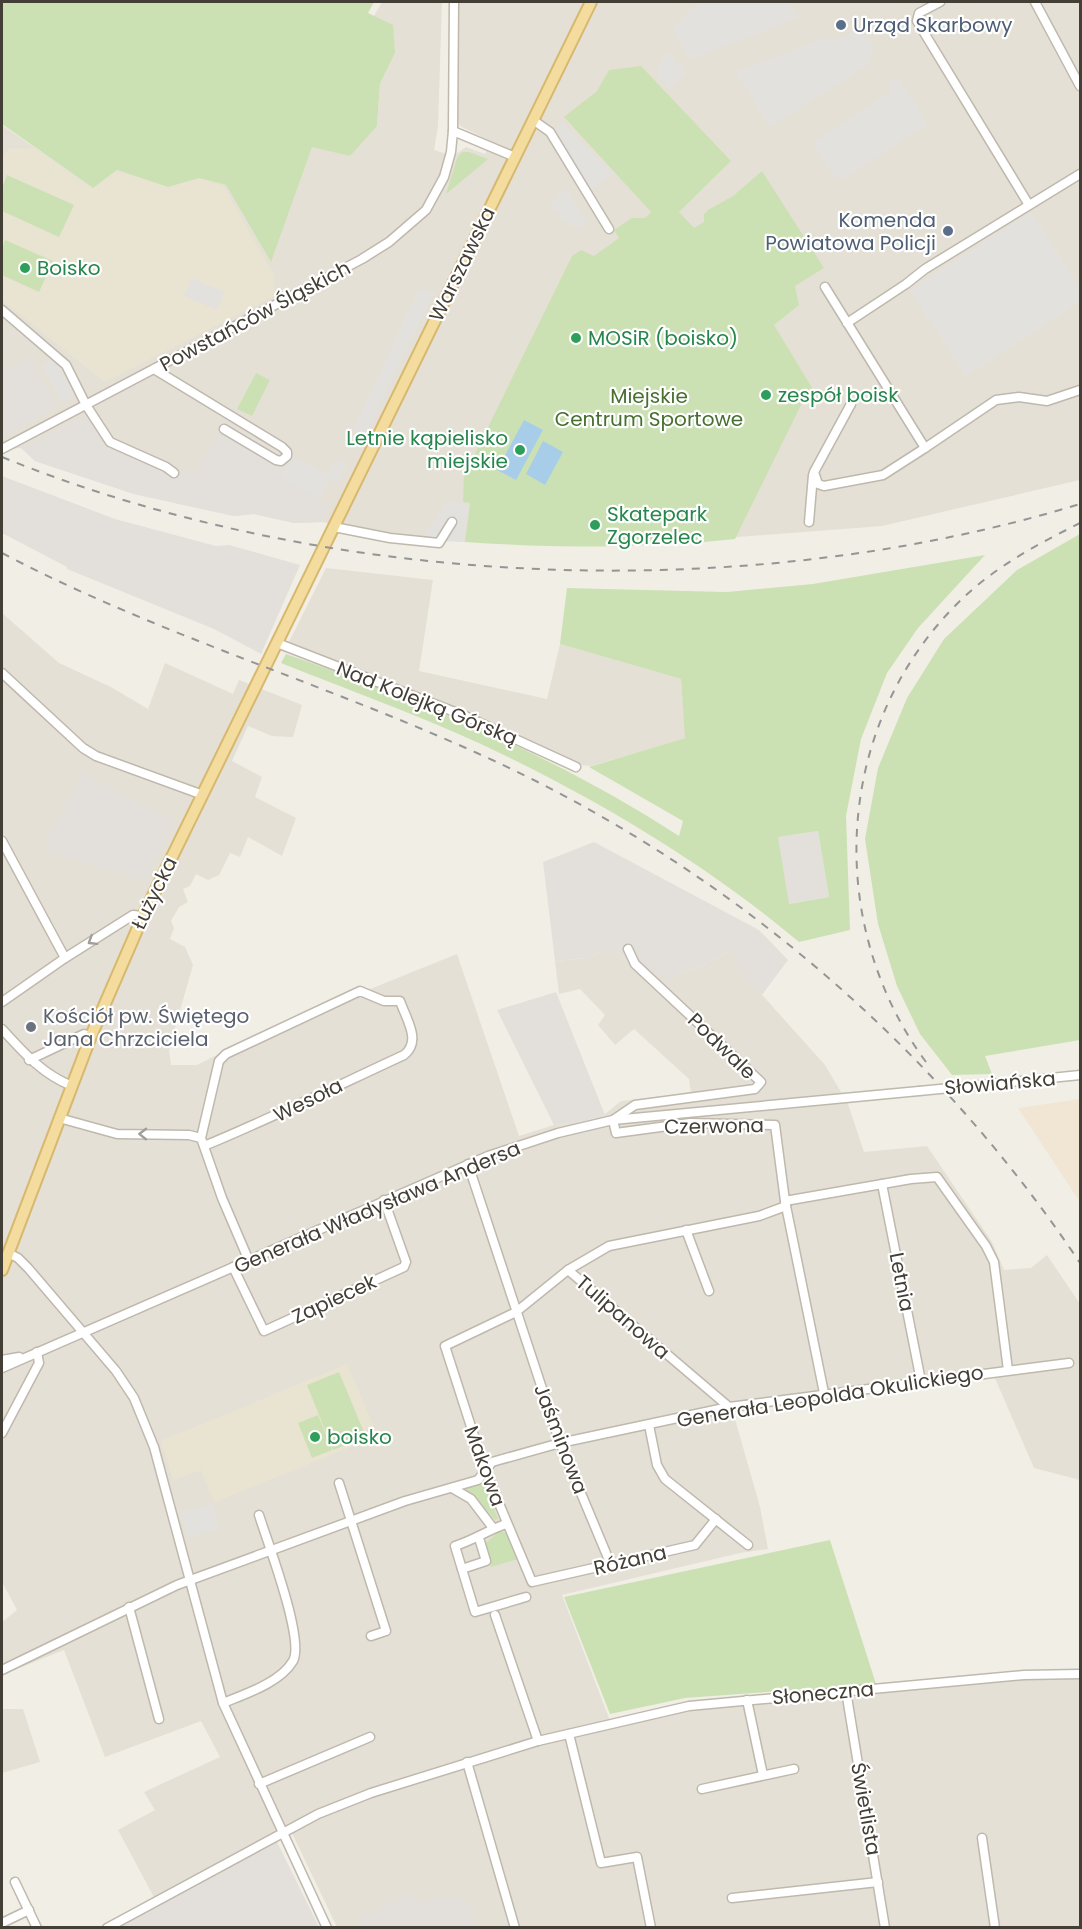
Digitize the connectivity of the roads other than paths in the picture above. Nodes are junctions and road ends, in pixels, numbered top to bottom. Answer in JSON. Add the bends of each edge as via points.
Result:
{"nodes":[{"id":1,"x":454,"y":2,"type":"edge"},
{"id":2,"x":591,"y":2,"type":"edge"},
{"id":3,"x":940,"y":2,"type":"edge"},
{"id":4,"x":1035,"y":2,"type":"edge"},
{"id":5,"x":1080,"y":86,"type":"edge"},
{"id":6,"x":533,"y":120,"type":"junction"},
{"id":7,"x":453,"y":131,"type":"junction"},
{"id":8,"x":515,"y":157,"type":"junction"},
{"id":9,"x":1080,"y":174,"type":"edge"},
{"id":10,"x":1029,"y":205,"type":"junction"},
{"id":11,"x":609,"y":229,"type":"dead end"},
{"id":12,"x":825,"y":287,"type":"dead end"},
{"id":13,"x":2,"y":310,"type":"edge"},
{"id":14,"x":847,"y":323,"type":"junction"},
{"id":15,"x":154,"y":369,"type":"junction"},
{"id":16,"x":1080,"y":390,"type":"edge"},
{"id":17,"x":850,"y":404,"type":"dead end"},
{"id":18,"x":86,"y":405,"type":"junction"},
{"id":19,"x":224,"y":429,"type":"dead end"},
{"id":20,"x":925,"y":448,"type":"junction"},
{"id":21,"x":2,"y":449,"type":"edge"},
{"id":22,"x":174,"y":473,"type":"dead end"},
{"id":23,"x":813,"y":475,"type":"junction"},
{"id":24,"x":452,"y":522,"type":"dead end"},
{"id":25,"x":809,"y":522,"type":"dead end"},
{"id":26,"x":334,"y":527,"type":"junction"},
{"id":27,"x":276,"y":643,"type":"junction"},
{"id":28,"x":2,"y":673,"type":"edge"},
{"id":29,"x":576,"y":767,"type":"dead end"},
{"id":30,"x":203,"y":795,"type":"junction"},
{"id":31,"x":2,"y":841,"type":"edge"},
{"id":32,"x":143,"y":916,"type":"junction"},
{"id":33,"x":628,"y":949,"type":"dead end"},
{"id":34,"x":65,"y":958,"type":"junction"},
{"id":35,"x":2,"y":1002,"type":"edge"},
{"id":36,"x":2,"y":1029,"type":"edge"},
{"id":37,"x":91,"y":1036,"type":"junction"},
{"id":38,"x":30,"y":1060,"type":"junction"},
{"id":39,"x":1080,"y":1076,"type":"edge"},
{"id":40,"x":72,"y":1086,"type":"junction"},
{"id":41,"x":919,"y":1091,"type":"joint"},
{"id":42,"x":59,"y":1118,"type":"junction"},
{"id":43,"x":613,"y":1120,"type":"junction"},
{"id":44,"x":203,"y":1142,"type":"junction"},
{"id":45,"x":468,"y":1164,"type":"junction"},
{"id":46,"x":882,"y":1184,"type":"junction"},
{"id":47,"x":384,"y":1200,"type":"junction"},
{"id":48,"x":785,"y":1203,"type":"junction"},
{"id":49,"x":686,"y":1230,"type":"junction"},
{"id":50,"x":8,"y":1253,"type":"junction"},
{"id":51,"x":249,"y":1261,"type":"junction"},
{"id":52,"x":233,"y":1267,"type":"junction"},
{"id":53,"x":2,"y":1270,"type":"edge"},
{"id":54,"x":568,"y":1270,"type":"junction"},
{"id":55,"x":709,"y":1291,"type":"dead end"},
{"id":56,"x":516,"y":1312,"type":"junction"},
{"id":57,"x":83,"y":1334,"type":"junction"},
{"id":58,"x":445,"y":1346,"type":"joint"},
{"id":59,"x":33,"y":1354,"type":"junction"},
{"id":60,"x":2,"y":1360,"type":"edge"},
{"id":61,"x":1069,"y":1363,"type":"dead end"},
{"id":62,"x":2,"y":1368,"type":"edge"},
{"id":63,"x":1008,"y":1370,"type":"junction"},
{"id":64,"x":921,"y":1381,"type":"junction"},
{"id":65,"x":824,"y":1393,"type":"junction"},
{"id":66,"x":729,"y":1407,"type":"junction"},
{"id":67,"x":649,"y":1425,"type":"junction"},
{"id":68,"x":2,"y":1433,"type":"edge"},
{"id":69,"x":560,"y":1443,"type":"junction"},
{"id":70,"x":485,"y":1470,"type":"junction"},
{"id":71,"x":339,"y":1484,"type":"dead end"},
{"id":72,"x":452,"y":1488,"type":"junction"},
{"id":73,"x":259,"y":1515,"type":"dead end"},
{"id":74,"x":716,"y":1519,"type":"junction"},
{"id":75,"x":352,"y":1520,"type":"junction"},
{"id":76,"x":506,"y":1524,"type":"junction"},
{"id":77,"x":493,"y":1528,"type":"junction"},
{"id":78,"x":479,"y":1538,"type":"junction"},
{"id":79,"x":748,"y":1545,"type":"dead end"},
{"id":80,"x":271,"y":1550,"type":"junction"},
{"id":81,"x":611,"y":1565,"type":"junction"},
{"id":82,"x":462,"y":1569,"type":"junction"},
{"id":83,"x":189,"y":1581,"type":"junction"},
{"id":84,"x":532,"y":1582,"type":"joint"},
{"id":85,"x":526,"y":1597,"type":"dead end"},
{"id":86,"x":129,"y":1607,"type":"junction"},
{"id":87,"x":495,"y":1615,"type":"dead end"},
{"id":88,"x":371,"y":1636,"type":"dead end"},
{"id":89,"x":2,"y":1670,"type":"edge"},
{"id":90,"x":1080,"y":1674,"type":"edge"},
{"id":91,"x":846,"y":1691,"type":"junction"},
{"id":92,"x":747,"y":1700,"type":"junction"},
{"id":93,"x":223,"y":1703,"type":"junction"},
{"id":94,"x":159,"y":1719,"type":"dead end"},
{"id":95,"x":569,"y":1734,"type":"junction"},
{"id":96,"x":370,"y":1737,"type":"dead end"},
{"id":97,"x":538,"y":1741,"type":"junction"},
{"id":98,"x":467,"y":1762,"type":"junction"},
{"id":99,"x":794,"y":1769,"type":"dead end"},
{"id":100,"x":763,"y":1775,"type":"junction"},
{"id":101,"x":259,"y":1784,"type":"junction"},
{"id":102,"x":702,"y":1789,"type":"dead end"},
{"id":103,"x":282,"y":1832,"type":"junction"},
{"id":104,"x":982,"y":1838,"type":"dead end"},
{"id":105,"x":15,"y":1882,"type":"dead end"},
{"id":106,"x":878,"y":1882,"type":"junction"},
{"id":107,"x":732,"y":1898,"type":"dead end"},
{"id":108,"x":29,"y":1910,"type":"junction"},
{"id":109,"x":2,"y":1923,"type":"edge"},
{"id":110,"x":37,"y":1928,"type":"edge"},
{"id":111,"x":107,"y":1928,"type":"edge"},
{"id":112,"x":327,"y":1928,"type":"edge"},
{"id":113,"x":516,"y":1928,"type":"edge"},
{"id":114,"x":651,"y":1928,"type":"edge"},
{"id":115,"x":885,"y":1928,"type":"edge"},
{"id":116,"x":995,"y":1928,"type":"edge"}],
"edges":[{"from":1,"to":7,"type":"street","name":"Powstańców Śląskich"},
{"from":2,"to":6,"type":"main road","name":"Warszawska"},
{"from":3,"to":10,"type":"street","via":[[919,13],[917,21]]},
{"from":4,"to":5,"type":"street"},
{"from":6,"to":8,"type":"main road","name":"Warszawska"},
{"from":6,"to":11,"type":"street","via":[[550,132]]},
{"from":7,"to":8,"type":"street"},
{"from":7,"to":15,"type":"street","name":"Powstańców Śląskich","via":[[443,180],[426,210],[389,242]]},
{"from":8,"to":26,"type":"main road","name":"Warszawska"},
{"from":9,"to":10,"type":"street"},
{"from":10,"to":14,"type":"street"},
{"from":12,"to":14,"type":"street"},
{"from":13,"to":18,"type":"street","via":[[66,364]]},
{"from":14,"to":20,"type":"street"},
{"from":15,"to":18,"type":"street","name":"Powstańców Śląskich"},
{"from":15,"to":19,"type":"street","via":[[282,447],[287,456],[276,460]]},
{"from":16,"to":20,"type":"street","via":[[1047,401],[1019,397],[996,400]]},
{"from":17,"to":23,"type":"street"},
{"from":18,"to":21,"type":"street","name":"Powstańców Śląskich"},
{"from":18,"to":22,"type":"street","via":[[110,441]]},
{"from":20,"to":23,"type":"street","via":[[883,475],[866,480],[824,486]]},
{"from":23,"to":25,"type":"street"},
{"from":24,"to":26,"type":"street","via":[[439,543]]},
{"from":26,"to":27,"type":"main road","name":"Łużycka"},
{"from":27,"to":29,"type":"street","name":"Nad Kolejką Górską","via":[[465,716]]},
{"from":27,"to":30,"type":"main road","name":"Łużycka"},
{"from":28,"to":30,"type":"street","via":[[82,748]]},
{"from":30,"to":32,"type":"main road","name":"Łużycka"},
{"from":31,"to":34,"type":"street"},
{"from":32,"to":34,"type":"street","one_way":true,"via":[[133,915]]},
{"from":32,"to":37,"type":"main road","name":"Łużycka"},
{"from":33,"to":43,"type":"street","name":"Podwale","via":[[635,964],[761,1082],[755,1089],[634,1105]]},
{"from":34,"to":35,"type":"street"},
{"from":36,"to":38,"type":"street"},
{"from":37,"to":38,"type":"street","via":[[84,1034]]},
{"from":37,"to":40,"type":"main road","name":"Łużycka"},
{"from":38,"to":40,"type":"street"},
{"from":39,"to":41,"type":"street","name":"Słowiańska","bridge":true},
{"from":40,"to":42,"type":"main road","name":"Łużycka"},
{"from":41,"to":43,"type":"street","name":"Generała Władysława Andersa"},
{"from":44,"to":42,"type":"street","one_way":true,"via":[[189,1135],[117,1134]]},
{"from":42,"to":50,"type":"main road","name":"Łużycka"},
{"from":43,"to":45,"type":"street","name":"Generała Władysława Andersa","via":[[558,1133]]},
{"from":43,"to":48,"type":"street","name":"Czerwona","via":[[616,1133],[690,1123],[775,1125]]},
{"from":44,"to":44,"type":"street","name":"Wesoła","via":[[219,1061],[226,1054],[360,991],[384,1001],[399,1001],[414,1040],[411,1050],[282,1113]]},
{"from":44,"to":51,"type":"street"},
{"from":45,"to":47,"type":"street","name":"Generała Władysława Andersa"},
{"from":45,"to":56,"type":"street","name":"Jaśminowa"},
{"from":46,"to":48,"type":"street"},
{"from":46,"to":63,"type":"street","via":[[937,1177],[986,1246],[994,1263]]},
{"from":46,"to":64,"type":"street","name":"Letnia"},
{"from":47,"to":51,"type":"street","name":"Generała Władysława Andersa"},
{"from":47,"to":52,"type":"street","name":"Zapiecek","via":[[406,1262],[404,1267],[264,1332]]},
{"from":48,"to":49,"type":"street","via":[[759,1216]]},
{"from":48,"to":65,"type":"street"},
{"from":49,"to":54,"type":"street","via":[[609,1246]]},
{"from":49,"to":55,"type":"street"},
{"from":50,"to":53,"type":"main road","name":"Łużycka"},
{"from":50,"to":57,"type":"street","via":[[18,1258]]},
{"from":51,"to":52,"type":"street","name":"Generała Władysława Andersa"},
{"from":52,"to":57,"type":"street","name":"Generała Władysława Andersa"},
{"from":54,"to":56,"type":"street","name":"Tulipanowa"},
{"from":54,"to":66,"type":"street","name":"Tulipanowa"},
{"from":56,"to":58,"type":"street","name":"Tulipanowa"},
{"from":56,"to":69,"type":"street","name":"Jaśminowa"},
{"from":57,"to":59,"type":"street","name":"Generała Władysława Andersa"},
{"from":57,"to":83,"type":"street","via":[[122,1379],[138,1406],[154,1448]]},
{"from":58,"to":70,"type":"street","name":"Makowa"},
{"from":59,"to":60,"type":"street","name":"Generała Władysława Andersa"},
{"from":59,"to":62,"type":"street","name":"Generała Władysława Andersa"},
{"from":59,"to":68,"type":"street","via":[[39,1363]]},
{"from":61,"to":63,"type":"street","name":"Generała Leopolda Okulickiego"},
{"from":63,"to":64,"type":"street","name":"Generała Leopolda Okulickiego"},
{"from":64,"to":65,"type":"street","name":"Generała Leopolda Okulickiego"},
{"from":65,"to":66,"type":"street","name":"Generała Leopolda Okulickiego"},
{"from":66,"to":67,"type":"street","name":"Generała Leopolda Okulickiego"},
{"from":67,"to":69,"type":"street","name":"Generała Leopolda Okulickiego"},
{"from":67,"to":74,"type":"street","via":[[657,1465],[665,1479]]},
{"from":69,"to":70,"type":"street","name":"Generała Leopolda Okulickiego","via":[[492,1462]]},
{"from":69,"to":81,"type":"street","name":"Jaśminowa"},
{"from":70,"to":72,"type":"street","name":"Generała Leopolda Okulickiego","via":[[478,1480]]},
{"from":70,"to":76,"type":"street","name":"Makowa"},
{"from":71,"to":75,"type":"street"},
{"from":72,"to":75,"type":"street","name":"Generała Leopolda Okulickiego"},
{"from":72,"to":77,"type":"street","via":[[471,1499]]},
{"from":73,"to":80,"type":"street"},
{"from":74,"to":79,"type":"street"},
{"from":74,"to":81,"type":"street","name":"Różana","via":[[695,1545]]},
{"from":75,"to":80,"type":"street","name":"Generała Leopolda Okulickiego"},
{"from":75,"to":88,"type":"street","via":[[386,1631]]},
{"from":76,"to":77,"type":"street"},
{"from":76,"to":84,"type":"street","name":"Makowa"},
{"from":77,"to":78,"type":"street"},
{"from":78,"to":82,"type":"street","via":[[455,1546]]},
{"from":78,"to":82,"type":"street","via":[[486,1562]]},
{"from":80,"to":83,"type":"street","name":"Generała Leopolda Okulickiego"},
{"from":80,"to":93,"type":"street","via":[[296,1634],[294,1657],[279,1675]]},
{"from":81,"to":84,"type":"street","name":"Różana"},
{"from":82,"to":85,"type":"street","via":[[475,1612]]},
{"from":83,"to":86,"type":"street","name":"Generała Leopolda Okulickiego"},
{"from":83,"to":93,"type":"street"},
{"from":86,"to":89,"type":"street","name":"Generała Leopolda Okulickiego"},
{"from":86,"to":94,"type":"street"},
{"from":87,"to":97,"type":"street"},
{"from":90,"to":91,"type":"street","name":"Słoneczna","via":[[1024,1675]]},
{"from":91,"to":92,"type":"street","name":"Słoneczna"},
{"from":91,"to":106,"type":"street","name":"Świetlista"},
{"from":92,"to":95,"type":"street","name":"Słoneczna","via":[[690,1706]]},
{"from":92,"to":100,"type":"street"},
{"from":93,"to":101,"type":"street"},
{"from":95,"to":97,"type":"street","name":"Słoneczna"},
{"from":95,"to":114,"type":"street","via":[[601,1863],[637,1857]]},
{"from":96,"to":101,"type":"street"},
{"from":97,"to":98,"type":"street","name":"Słoneczna"},
{"from":98,"to":103,"type":"street","name":"Słoneczna","via":[[371,1793]]},
{"from":98,"to":113,"type":"street"},
{"from":99,"to":100,"type":"street"},
{"from":100,"to":102,"type":"street"},
{"from":101,"to":103,"type":"street"},
{"from":103,"to":111,"type":"street","name":"Słoneczna"},
{"from":103,"to":112,"type":"street"},
{"from":104,"to":116,"type":"street"},
{"from":105,"to":108,"type":"street"},
{"from":106,"to":107,"type":"street"},
{"from":106,"to":115,"type":"street","name":"Świetlista"},
{"from":108,"to":109,"type":"street"},
{"from":108,"to":110,"type":"street"}]}
